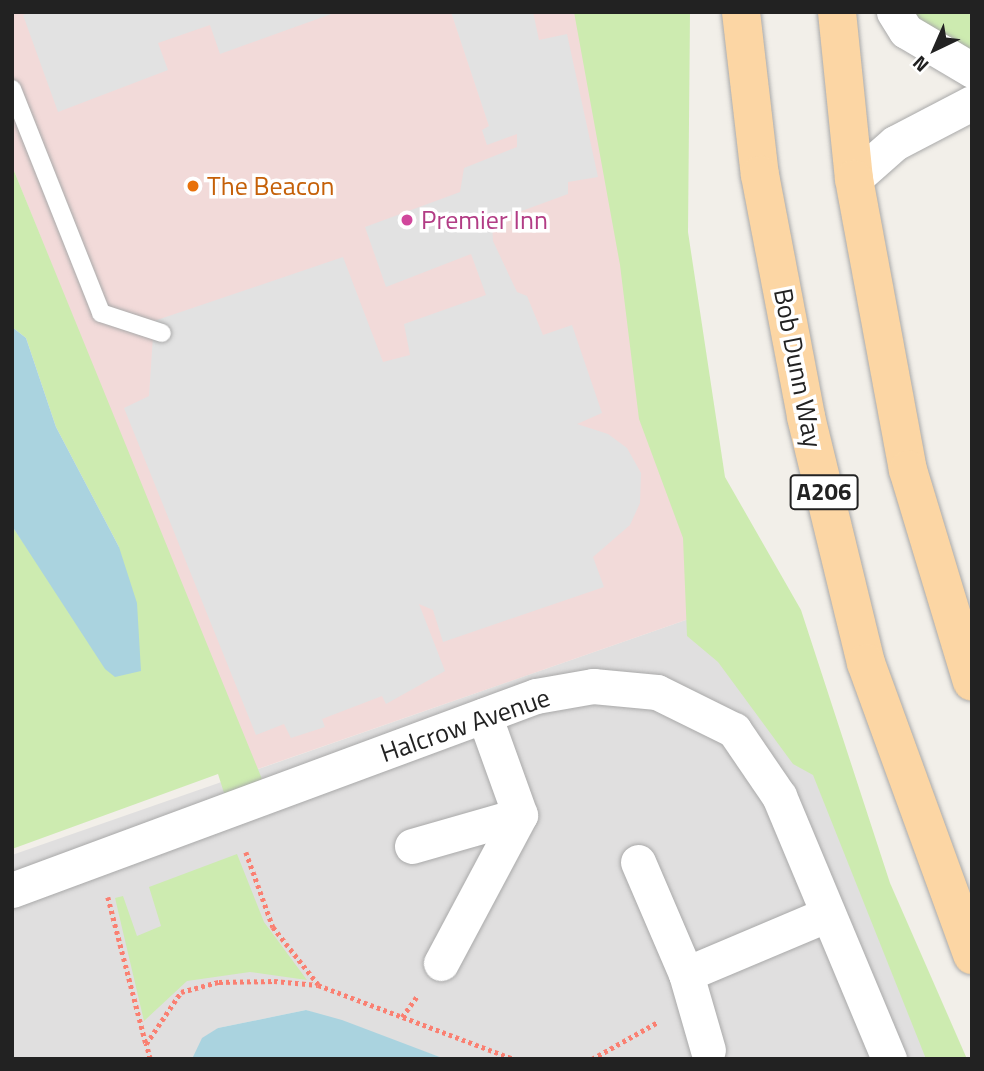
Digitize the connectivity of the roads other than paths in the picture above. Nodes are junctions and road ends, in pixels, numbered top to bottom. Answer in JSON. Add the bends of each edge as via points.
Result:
{"nodes":[{"id":1,"x":741,"y":12,"type":"edge"},
{"id":2,"x":836,"y":12,"type":"edge"},
{"id":3,"x":894,"y":12,"type":"edge"},
{"id":4,"x":972,"y":70,"type":"edge"},
{"id":5,"x":12,"y":89,"type":"edge"},
{"id":6,"x":972,"y":103,"type":"edge"},
{"id":7,"x":854,"y":180,"type":"junction"},
{"id":8,"x":162,"y":333,"type":"dead end"},
{"id":9,"x":972,"y":682,"type":"edge"},
{"id":10,"x":484,"y":715,"type":"junction"},
{"id":11,"x":520,"y":815,"type":"junction"},
{"id":12,"x":412,"y":846,"type":"dead end"},
{"id":13,"x":638,"y":862,"type":"dead end"},
{"id":14,"x":12,"y":890,"type":"edge"},
{"id":15,"x":828,"y":914,"type":"junction"},
{"id":16,"x":972,"y":955,"type":"edge"},
{"id":17,"x":441,"y":964,"type":"dead end"},
{"id":18,"x":686,"y":974,"type":"junction"},
{"id":19,"x":708,"y":1050,"type":"dead end"},
{"id":20,"x":889,"y":1059,"type":"edge"}],
"edges":[{"from":1,"to":16,"type":"main road","name":"Bob Dunn Way","number":"A206","via":[[760,175],[803,404],[866,663]]},
{"from":2,"to":7,"type":"main road"},
{"from":3,"to":4,"type":"street","via":[[906,31]]},
{"from":5,"to":8,"type":"lane","via":[[101,313]]},
{"from":6,"to":7,"type":"street","via":[[905,137]]},
{"from":7,"to":9,"type":"main road","via":[[908,470]]},
{"from":10,"to":11,"type":"street"},
{"from":10,"to":14,"type":"street","name":"Halcrow Avenue"},
{"from":10,"to":15,"type":"street","name":"Halcrow Avenue","via":[[536,696],[593,686],[657,692],[734,730],[779,796]]},
{"from":11,"to":12,"type":"street"},
{"from":11,"to":17,"type":"street"},
{"from":13,"to":18,"type":"street"},
{"from":15,"to":18,"type":"street"},
{"from":15,"to":20,"type":"street","name":"Halcrow Avenue"},
{"from":18,"to":19,"type":"street"}]}
